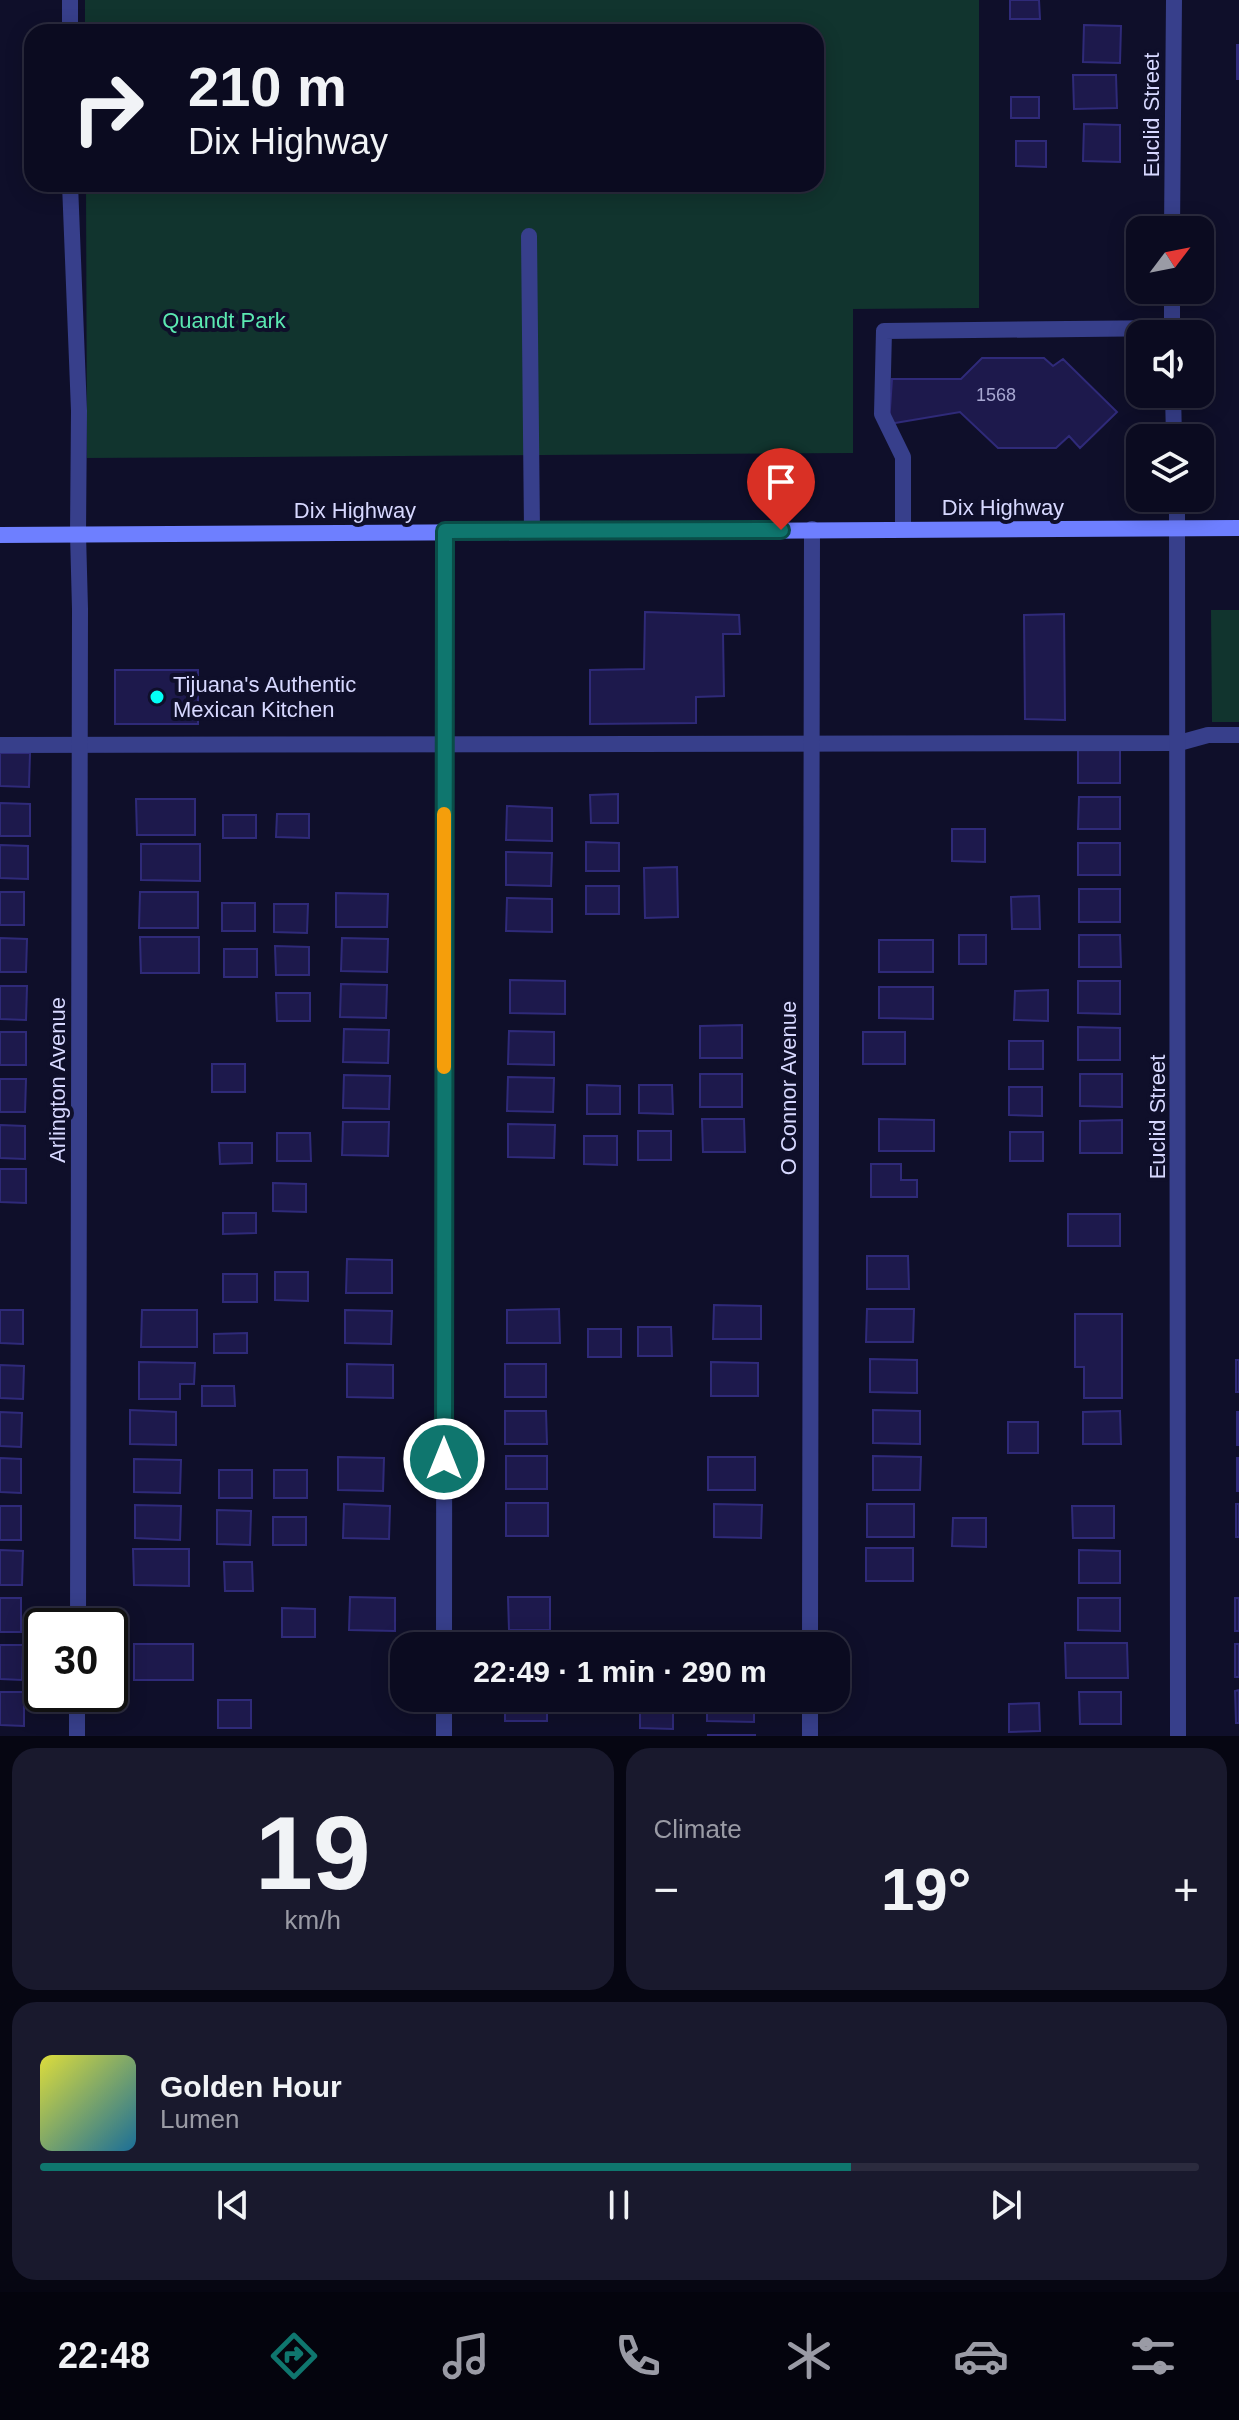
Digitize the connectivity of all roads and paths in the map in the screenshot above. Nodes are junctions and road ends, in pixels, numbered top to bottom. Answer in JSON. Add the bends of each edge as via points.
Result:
{"nodes":[{"id":1,"x":70,"y":0,"type":"edge"},
{"id":2,"x":1174,"y":0,"type":"edge"},
{"id":3,"x":70,"y":24,"type":"edge"},
{"id":4,"x":70,"y":192,"type":"edge"},
{"id":5,"x":1172,"y":216,"type":"edge"},
{"id":6,"x":529,"y":236,"type":"dead end"},
{"id":7,"x":1126,"y":331,"type":"edge"},
{"id":8,"x":1177,"y":512,"type":"edge"},
{"id":9,"x":1178,"y":528,"type":"junction"},
{"id":10,"x":1239,"y":528,"type":"edge"},
{"id":11,"x":812,"y":529,"type":"junction"},
{"id":12,"x":903,"y":529,"type":"junction"},
{"id":13,"x":445,"y":531,"type":"junction"},
{"id":14,"x":532,"y":531,"type":"junction"},
{"id":15,"x":78,"y":534,"type":"junction"},
{"id":16,"x":0,"y":535,"type":"edge"},
{"id":17,"x":1239,"y":735,"type":"edge"},
{"id":18,"x":1179,"y":743,"type":"junction"},
{"id":19,"x":444,"y":744,"type":"junction"},
{"id":20,"x":810,"y":744,"type":"junction"},
{"id":21,"x":0,"y":745,"type":"edge"},
{"id":22,"x":80,"y":745,"type":"junction"},
{"id":23,"x":78,"y":1608,"type":"edge"},
{"id":24,"x":444,"y":1632,"type":"edge"},
{"id":25,"x":810,"y":1632,"type":"edge"},
{"id":26,"x":77,"y":1712,"type":"edge"},
{"id":27,"x":444,"y":1712,"type":"edge"},
{"id":28,"x":810,"y":1712,"type":"edge"},
{"id":29,"x":77,"y":1736,"type":"edge"},
{"id":30,"x":444,"y":1736,"type":"edge"},
{"id":31,"x":810,"y":1736,"type":"edge"},
{"id":32,"x":1178,"y":1736,"type":"edge"}],
"edges":[{"from":1,"to":3,"type":"street"},
{"from":2,"to":5,"type":"street","name":"Euclid Street"},
{"from":4,"to":15,"type":"street","name":"Arlington Avenue"},
{"from":6,"to":14,"type":"street"},
{"from":7,"to":12,"type":"street","via":[[884,331],[882,414],[903,457]]},
{"from":8,"to":9,"type":"street","name":"Euclid Street"},
{"from":9,"to":10,"type":"main road","name":"Dix Highway"},
{"from":9,"to":12,"type":"main road","name":"Dix Highway"},
{"from":9,"to":18,"type":"street","name":"Euclid Street"},
{"from":11,"to":12,"type":"main road","name":"Dix Highway"},
{"from":11,"to":14,"type":"main road","name":"Dix Highway"},
{"from":11,"to":20,"type":"street","name":"O Connor Avenue"},
{"from":13,"to":14,"type":"main road","name":"Dix Highway"},
{"from":13,"to":15,"type":"main road","name":"Dix Highway"},
{"from":13,"to":19,"type":"street"},
{"from":15,"to":16,"type":"main road","name":"Dix Highway"},
{"from":15,"to":22,"type":"street","name":"Arlington Avenue"},
{"from":17,"to":18,"type":"street","via":[[1208,735]]},
{"from":18,"to":20,"type":"street"},
{"from":18,"to":32,"type":"street","name":"Euclid Street"},
{"from":19,"to":20,"type":"street"},
{"from":19,"to":22,"type":"street"},
{"from":19,"to":24,"type":"street"},
{"from":20,"to":25,"type":"street","name":"O Connor Avenue"},
{"from":21,"to":22,"type":"street"},
{"from":22,"to":23,"type":"street","name":"Arlington Avenue"},
{"from":26,"to":29,"type":"street"},
{"from":27,"to":30,"type":"street"},
{"from":28,"to":31,"type":"street"}]}
